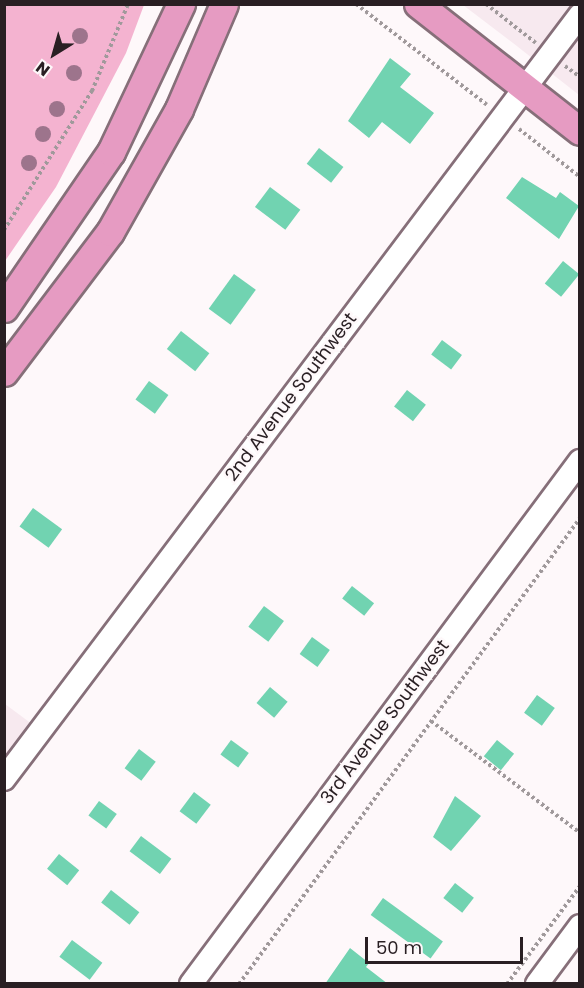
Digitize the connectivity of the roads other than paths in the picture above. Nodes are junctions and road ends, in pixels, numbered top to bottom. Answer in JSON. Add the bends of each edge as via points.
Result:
{"nodes":[{"id":1,"x":181,"y":4,"type":"edge"},
{"id":2,"x":224,"y":4,"type":"edge"},
{"id":3,"x":418,"y":4,"type":"edge"},
{"id":4,"x":579,"y":15,"type":"edge"},
{"id":5,"x":525,"y":88,"type":"junction"},
{"id":6,"x":579,"y":131,"type":"edge"},
{"id":7,"x":4,"y":309,"type":"edge"},
{"id":8,"x":4,"y":372,"type":"edge"},
{"id":9,"x":579,"y":461,"type":"edge"},
{"id":10,"x":4,"y":779,"type":"edge"},
{"id":11,"x":579,"y":926,"type":"edge"},
{"id":12,"x":191,"y":984,"type":"edge"},
{"id":13,"x":537,"y":984,"type":"edge"}],
"edges":[{"from":1,"to":7,"type":"main road","via":[[111,152]]},
{"from":2,"to":8,"type":"main road","via":[[179,109],[110,232]]},
{"from":3,"to":5,"type":"main road"},
{"from":4,"to":5,"type":"street","name":"2nd Avenue Southwest"},
{"from":5,"to":6,"type":"main road"},
{"from":5,"to":10,"type":"street","name":"2nd Avenue Southwest"},
{"from":9,"to":12,"type":"street","name":"3rd Avenue Southwest"},
{"from":11,"to":13,"type":"street"}]}
